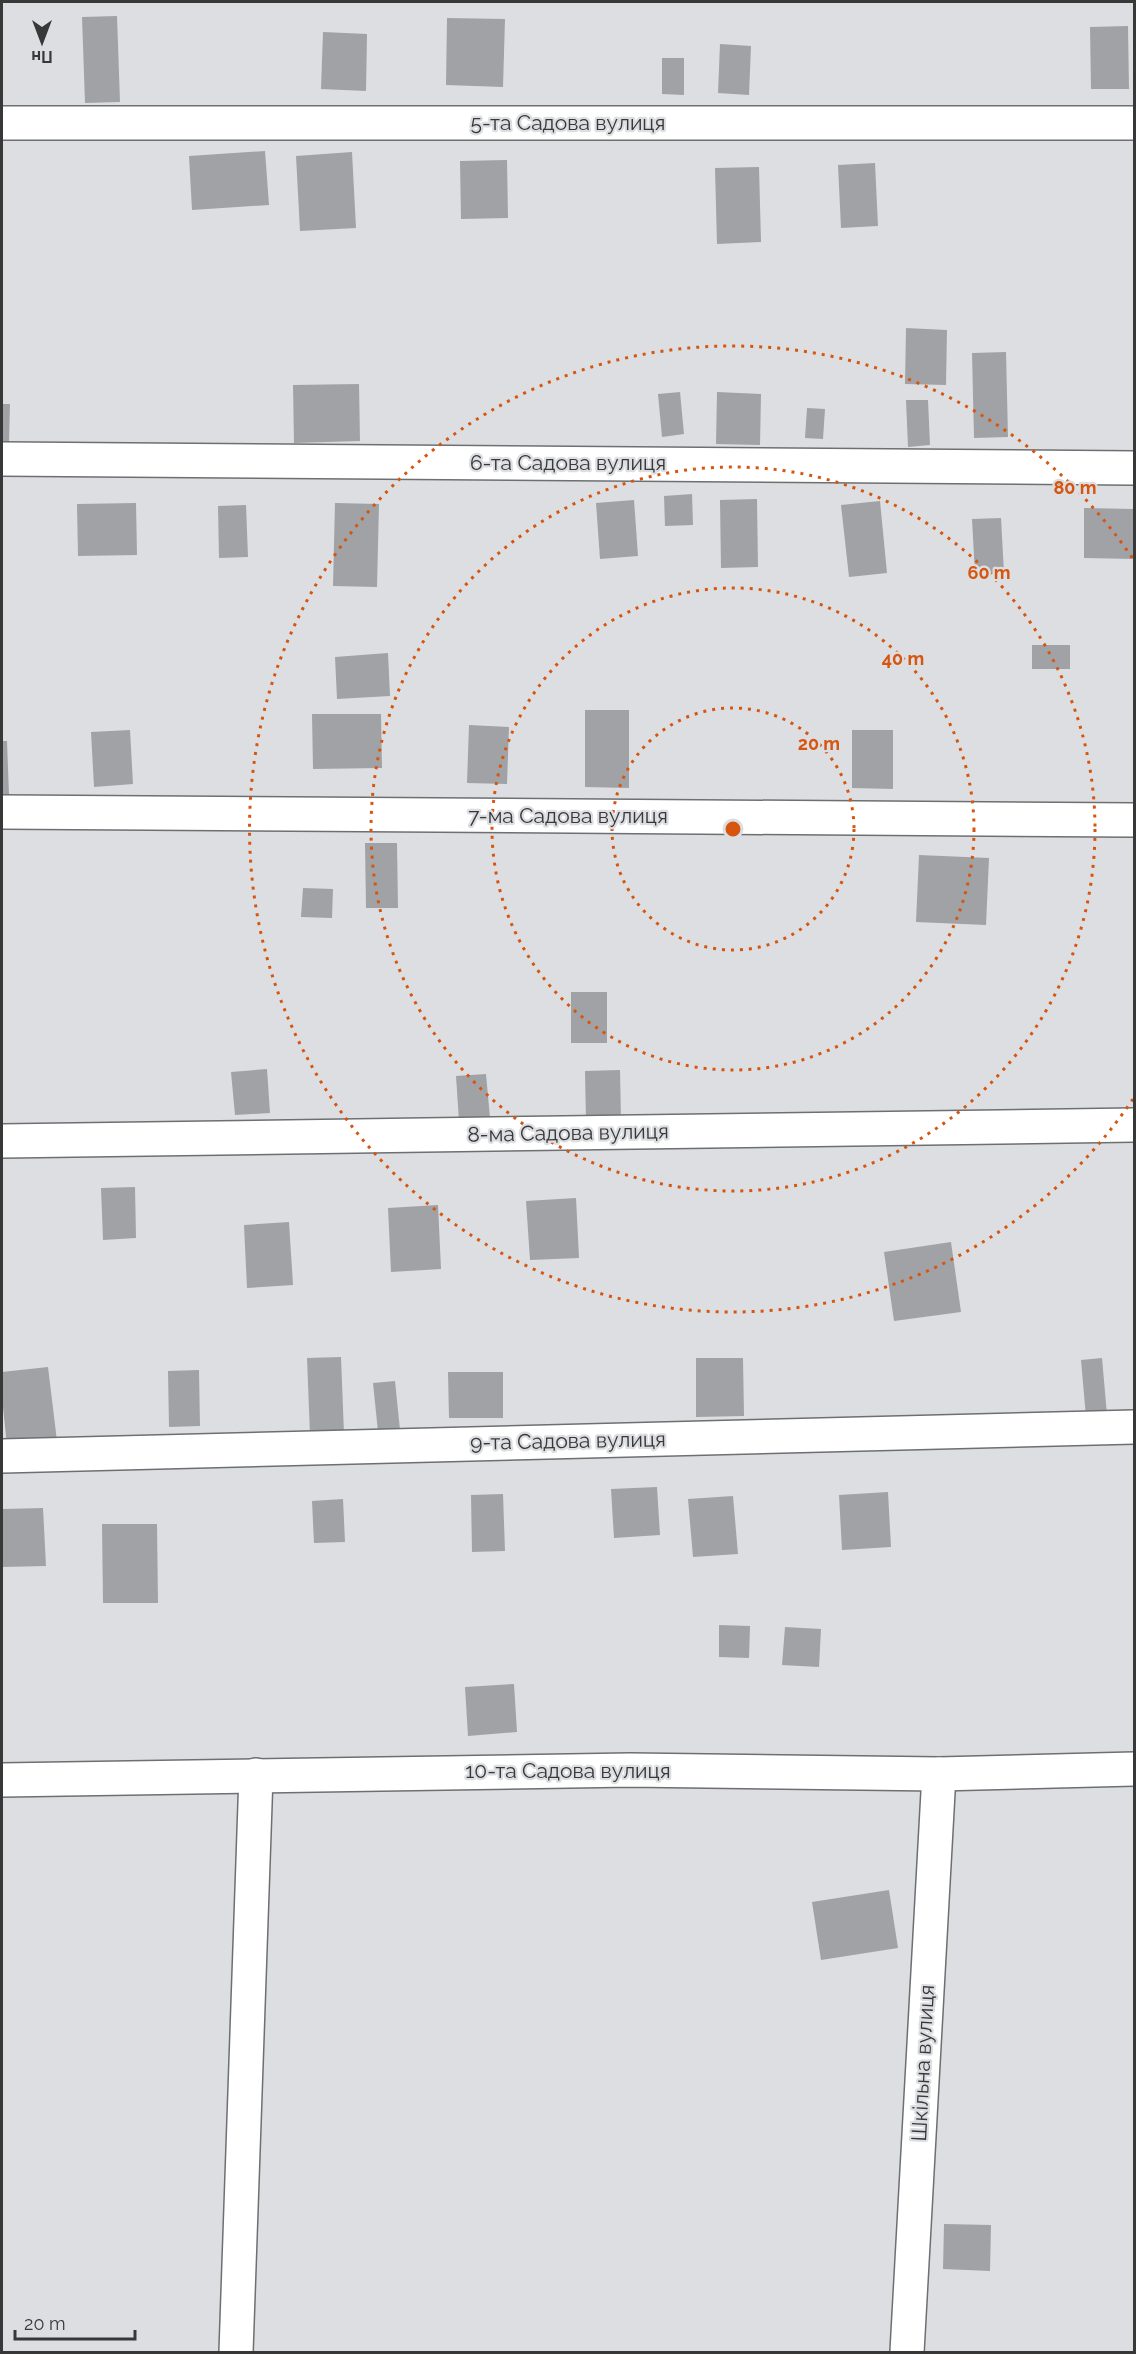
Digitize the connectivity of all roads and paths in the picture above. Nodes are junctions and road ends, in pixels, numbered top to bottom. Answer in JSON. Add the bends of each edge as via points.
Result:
{"nodes":[{"id":1,"x":2,"y":123,"type":"edge"},
{"id":2,"x":1134,"y":123,"type":"edge"},
{"id":3,"x":2,"y":459,"type":"edge"},
{"id":4,"x":1134,"y":468,"type":"edge"},
{"id":5,"x":2,"y":812,"type":"edge"},
{"id":6,"x":1134,"y":820,"type":"edge"},
{"id":7,"x":1134,"y":1125,"type":"edge"},
{"id":8,"x":2,"y":1141,"type":"edge"},
{"id":9,"x":1134,"y":1427,"type":"edge"},
{"id":10,"x":2,"y":1456,"type":"edge"},
{"id":11,"x":1134,"y":1769,"type":"edge"},
{"id":12,"x":939,"y":1774,"type":"junction"},
{"id":13,"x":256,"y":1775,"type":"junction"},
{"id":14,"x":2,"y":1780,"type":"edge"},
{"id":15,"x":236,"y":2352,"type":"edge"},
{"id":16,"x":907,"y":2352,"type":"edge"}],
"edges":[{"from":1,"to":2,"type":"street","name":"5-та Садова вулиця"},
{"from":3,"to":4,"type":"street","name":"6-та Садова вулиця"},
{"from":5,"to":6,"type":"street","name":"7-ма Садова вулиця"},
{"from":7,"to":8,"type":"street","name":"8-ма Садова вулиця"},
{"from":9,"to":10,"type":"street","name":"9-та Садова вулиця"},
{"from":11,"to":12,"type":"street","name":"10-та Садова вулиця"},
{"from":12,"to":13,"type":"street","name":"10-та Садова вулиця","via":[[630,1770]]},
{"from":12,"to":16,"type":"street","name":"Шкільна вулиця"},
{"from":13,"to":14,"type":"street","name":"10-та Садова вулиця"},
{"from":13,"to":15,"type":"street"}]}
